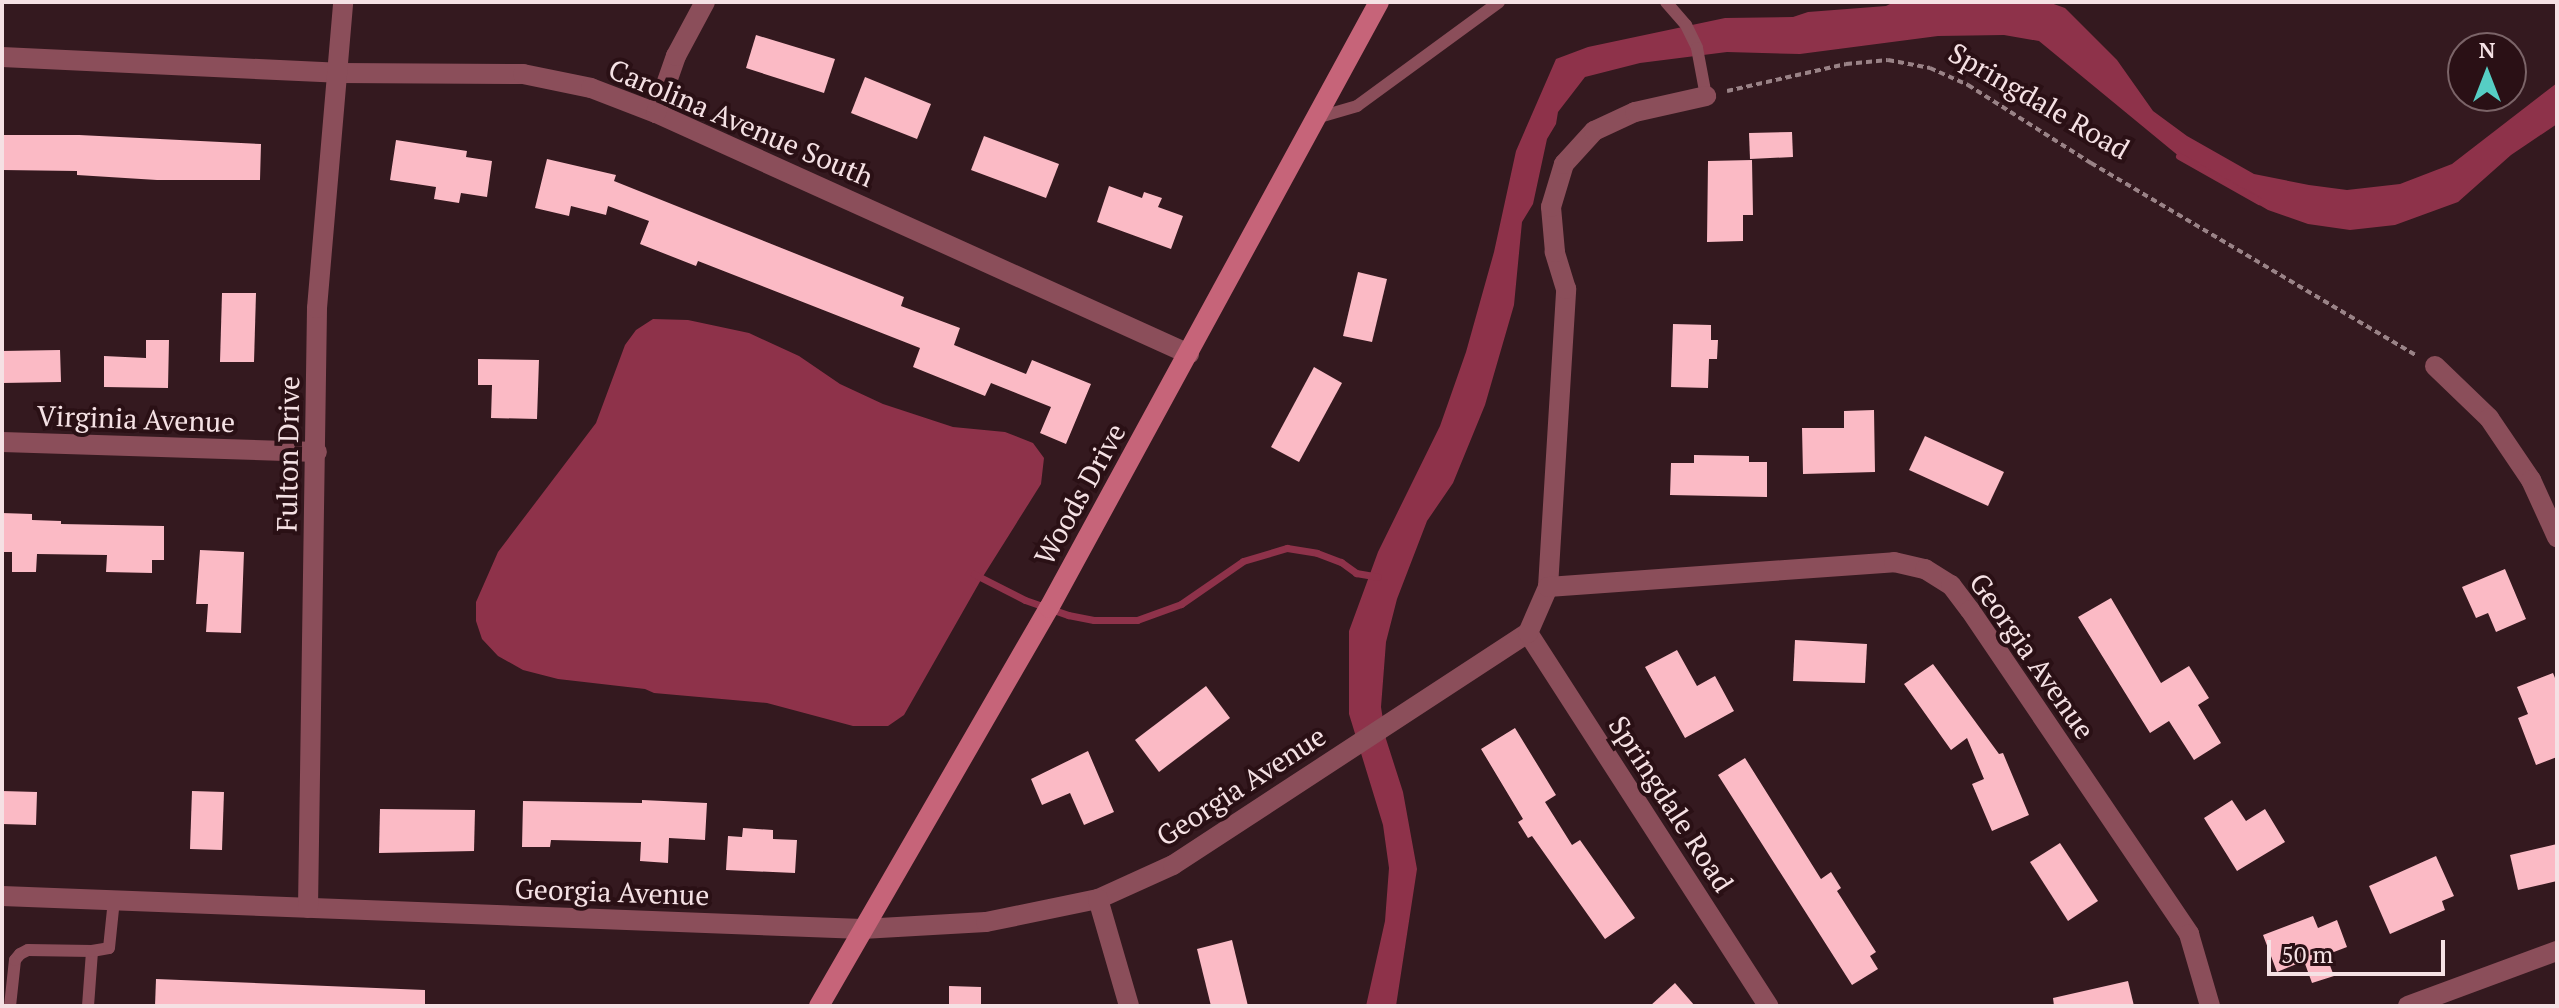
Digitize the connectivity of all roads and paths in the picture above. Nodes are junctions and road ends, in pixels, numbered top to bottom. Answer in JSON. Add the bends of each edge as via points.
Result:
{"nodes":[{"id":1,"x":343,"y":2,"type":"edge"},
{"id":2,"x":705,"y":2,"type":"edge"},
{"id":3,"x":1379,"y":2,"type":"edge"},
{"id":4,"x":1499,"y":2,"type":"edge"},
{"id":5,"x":1666,"y":2,"type":"edge"},
{"id":6,"x":2,"y":57,"type":"edge"},
{"id":7,"x":338,"y":73,"type":"junction"},
{"id":8,"x":1706,"y":96,"type":"junction"},
{"id":9,"x":656,"y":113,"type":"junction"},
{"id":10,"x":1316,"y":118,"type":"junction"},
{"id":11,"x":1189,"y":354,"type":"junction"},
{"id":12,"x":2435,"y":366,"type":"joint"},
{"id":13,"x":2,"y":442,"type":"edge"},
{"id":14,"x":317,"y":452,"type":"junction"},
{"id":15,"x":2557,"y":537,"type":"edge"},
{"id":16,"x":1548,"y":587,"type":"junction"},
{"id":17,"x":1528,"y":633,"type":"junction"},
{"id":18,"x":2,"y":896,"type":"edge"},
{"id":19,"x":1098,"y":899,"type":"junction"},
{"id":20,"x":114,"y":900,"type":"junction"},
{"id":21,"x":308,"y":908,"type":"junction"},
{"id":22,"x":862,"y":929,"type":"junction"},
{"id":23,"x":92,"y":951,"type":"junction"},
{"id":24,"x":2557,"y":951,"type":"edge"},
{"id":25,"x":10,"y":1006,"type":"edge"},
{"id":26,"x":88,"y":1006,"type":"edge"},
{"id":27,"x":819,"y":1006,"type":"edge"},
{"id":28,"x":1129,"y":1006,"type":"edge"},
{"id":29,"x":1768,"y":1006,"type":"edge"},
{"id":30,"x":2210,"y":1006,"type":"edge"},
{"id":31,"x":2408,"y":1006,"type":"edge"}],
"edges":[{"from":1,"to":7,"type":"street","name":"Fulton Drive"},
{"from":2,"to":9,"type":"street","via":[[676,56]]},
{"from":3,"to":10,"type":"street","name":"Woods Drive"},
{"from":4,"to":10,"type":"lane","via":[[1357,106]]},
{"from":5,"to":8,"type":"lane","via":[[1697,48]]},
{"from":6,"to":7,"type":"street","name":"Carolina Avenue South"},
{"from":7,"to":9,"type":"street","name":"Carolina Avenue South","via":[[523,74],[591,88]]},
{"from":7,"to":14,"type":"street","name":"Fulton Drive","via":[[317,308]]},
{"from":8,"to":12,"type":"path","name":"Springdale Road","via":[[1846,64],[1888,60],[1930,68],[1968,85],[2104,172]]},
{"from":8,"to":16,"type":"street","via":[[1635,112],[1594,131],[1564,164],[1551,207],[1555,252],[1566,289]]},
{"from":9,"to":11,"type":"street","name":"Carolina Avenue South"},
{"from":10,"to":11,"type":"street","name":"Woods Drive"},
{"from":11,"to":22,"type":"street","name":"Woods Drive"},
{"from":12,"to":15,"type":"street","via":[[2489,418],[2531,480]]},
{"from":13,"to":14,"type":"street","name":"Virginia Avenue"},
{"from":14,"to":21,"type":"street","name":"Fulton Drive"},
{"from":16,"to":17,"type":"street"},
{"from":16,"to":30,"type":"street","name":"Georgia Avenue","via":[[1894,562],[1925,569],[1951,585],[2189,934]]},
{"from":17,"to":19,"type":"street","name":"Georgia Avenue","via":[[1173,865]]},
{"from":17,"to":29,"type":"street","name":"Springdale Road"},
{"from":18,"to":20,"type":"street","name":"Georgia Avenue"},
{"from":19,"to":22,"type":"street","name":"Georgia Avenue","via":[[986,922]]},
{"from":19,"to":28,"type":"street"},
{"from":20,"to":21,"type":"street","name":"Georgia Avenue"},
{"from":20,"to":23,"type":"lane","via":[[109,948]]},
{"from":21,"to":22,"type":"street","name":"Georgia Avenue"},
{"from":22,"to":27,"type":"street","name":"Woods Drive"},
{"from":23,"to":25,"type":"lane","via":[[20,954]]},
{"from":23,"to":26,"type":"lane"},
{"from":24,"to":31,"type":"street"}]}
